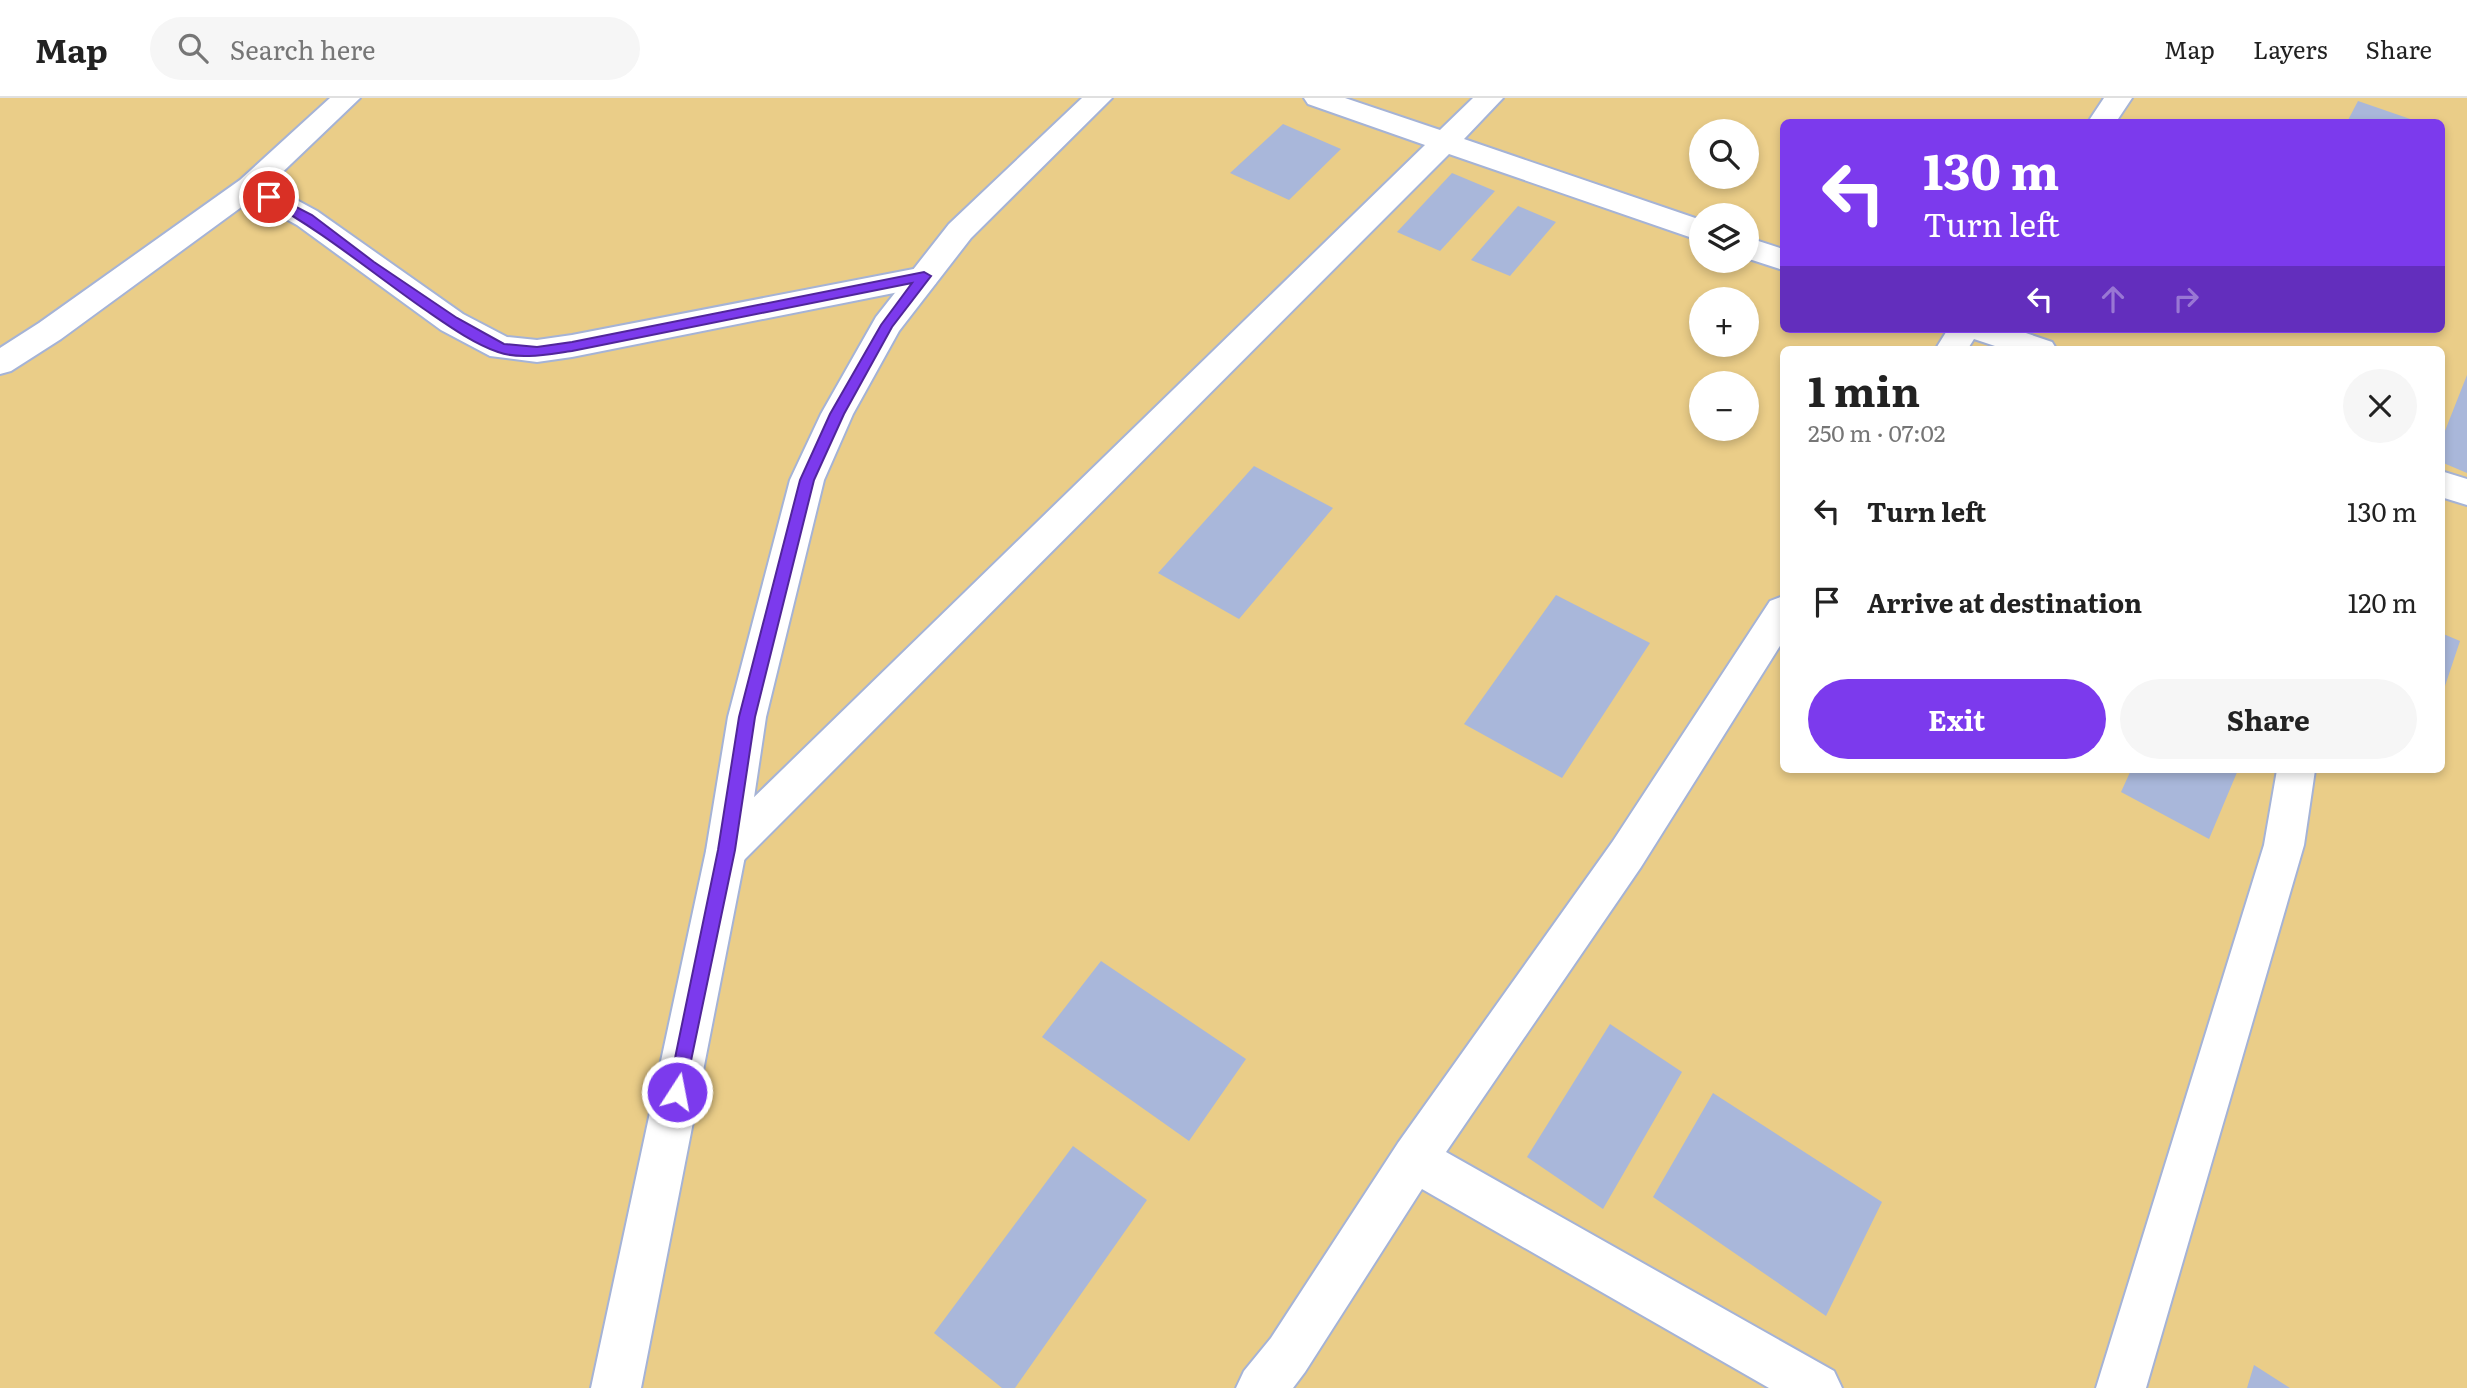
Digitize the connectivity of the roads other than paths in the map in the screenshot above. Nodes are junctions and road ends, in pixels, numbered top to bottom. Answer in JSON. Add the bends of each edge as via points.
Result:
{"nodes":[{"id":1,"x":346,"y":98,"type":"edge"},
{"id":2,"x":1098,"y":98,"type":"edge"},
{"id":3,"x":1318,"y":98,"type":"edge"},
{"id":4,"x":1489,"y":98,"type":"edge"},
{"id":5,"x":2118,"y":98,"type":"edge"},
{"id":6,"x":2104,"y":119,"type":"edge"},
{"id":7,"x":1445,"y":141,"type":"junction"},
{"id":8,"x":250,"y":187,"type":"junction"},
{"id":9,"x":1689,"y":227,"type":"edge"},
{"id":10,"x":1759,"y":252,"type":"edge"},
{"id":11,"x":1780,"y":259,"type":"edge"},
{"id":12,"x":924,"y":276,"type":"junction"},
{"id":13,"x":1992,"y":333,"type":"edge"},
{"id":14,"x":2029,"y":346,"type":"edge"},
{"id":15,"x":0,"y":363,"type":"edge"},
{"id":16,"x":2445,"y":485,"type":"edge"},
{"id":17,"x":2467,"y":492,"type":"edge"},
{"id":18,"x":1780,"y":616,"type":"edge"},
{"id":19,"x":2296,"y":773,"type":"edge"},
{"id":20,"x":726,"y":850,"type":"junction"},
{"id":21,"x":1414,"y":1159,"type":"junction"},
{"id":22,"x":617,"y":1388,"type":"edge"},
{"id":23,"x":1261,"y":1388,"type":"edge"},
{"id":24,"x":1817,"y":1388,"type":"edge"},
{"id":25,"x":2121,"y":1388,"type":"edge"}],
"edges":[{"from":1,"to":8,"type":"street"},
{"from":2,"to":12,"type":"street","via":[[960,231]]},
{"from":3,"to":7,"type":"street"},
{"from":4,"to":7,"type":"street"},
{"from":5,"to":6,"type":"street"},
{"from":7,"to":9,"type":"street"},
{"from":7,"to":20,"type":"street"},
{"from":8,"to":12,"type":"street","via":[[307,218],[452,322],[501,348],[537,351],[572,346]]},
{"from":8,"to":15,"type":"street"},
{"from":10,"to":11,"type":"street"},
{"from":12,"to":20,"type":"street","via":[[887,325],[837,414],[807,480],[747,717]]},
{"from":13,"to":14,"type":"street"},
{"from":16,"to":17,"type":"street"},
{"from":18,"to":21,"type":"street","via":[[1627,853]]},
{"from":19,"to":25,"type":"street","via":[[2284,845]]},
{"from":20,"to":22,"type":"street"},
{"from":21,"to":23,"type":"street","via":[[1288,1355]]},
{"from":21,"to":24,"type":"street"}]}
